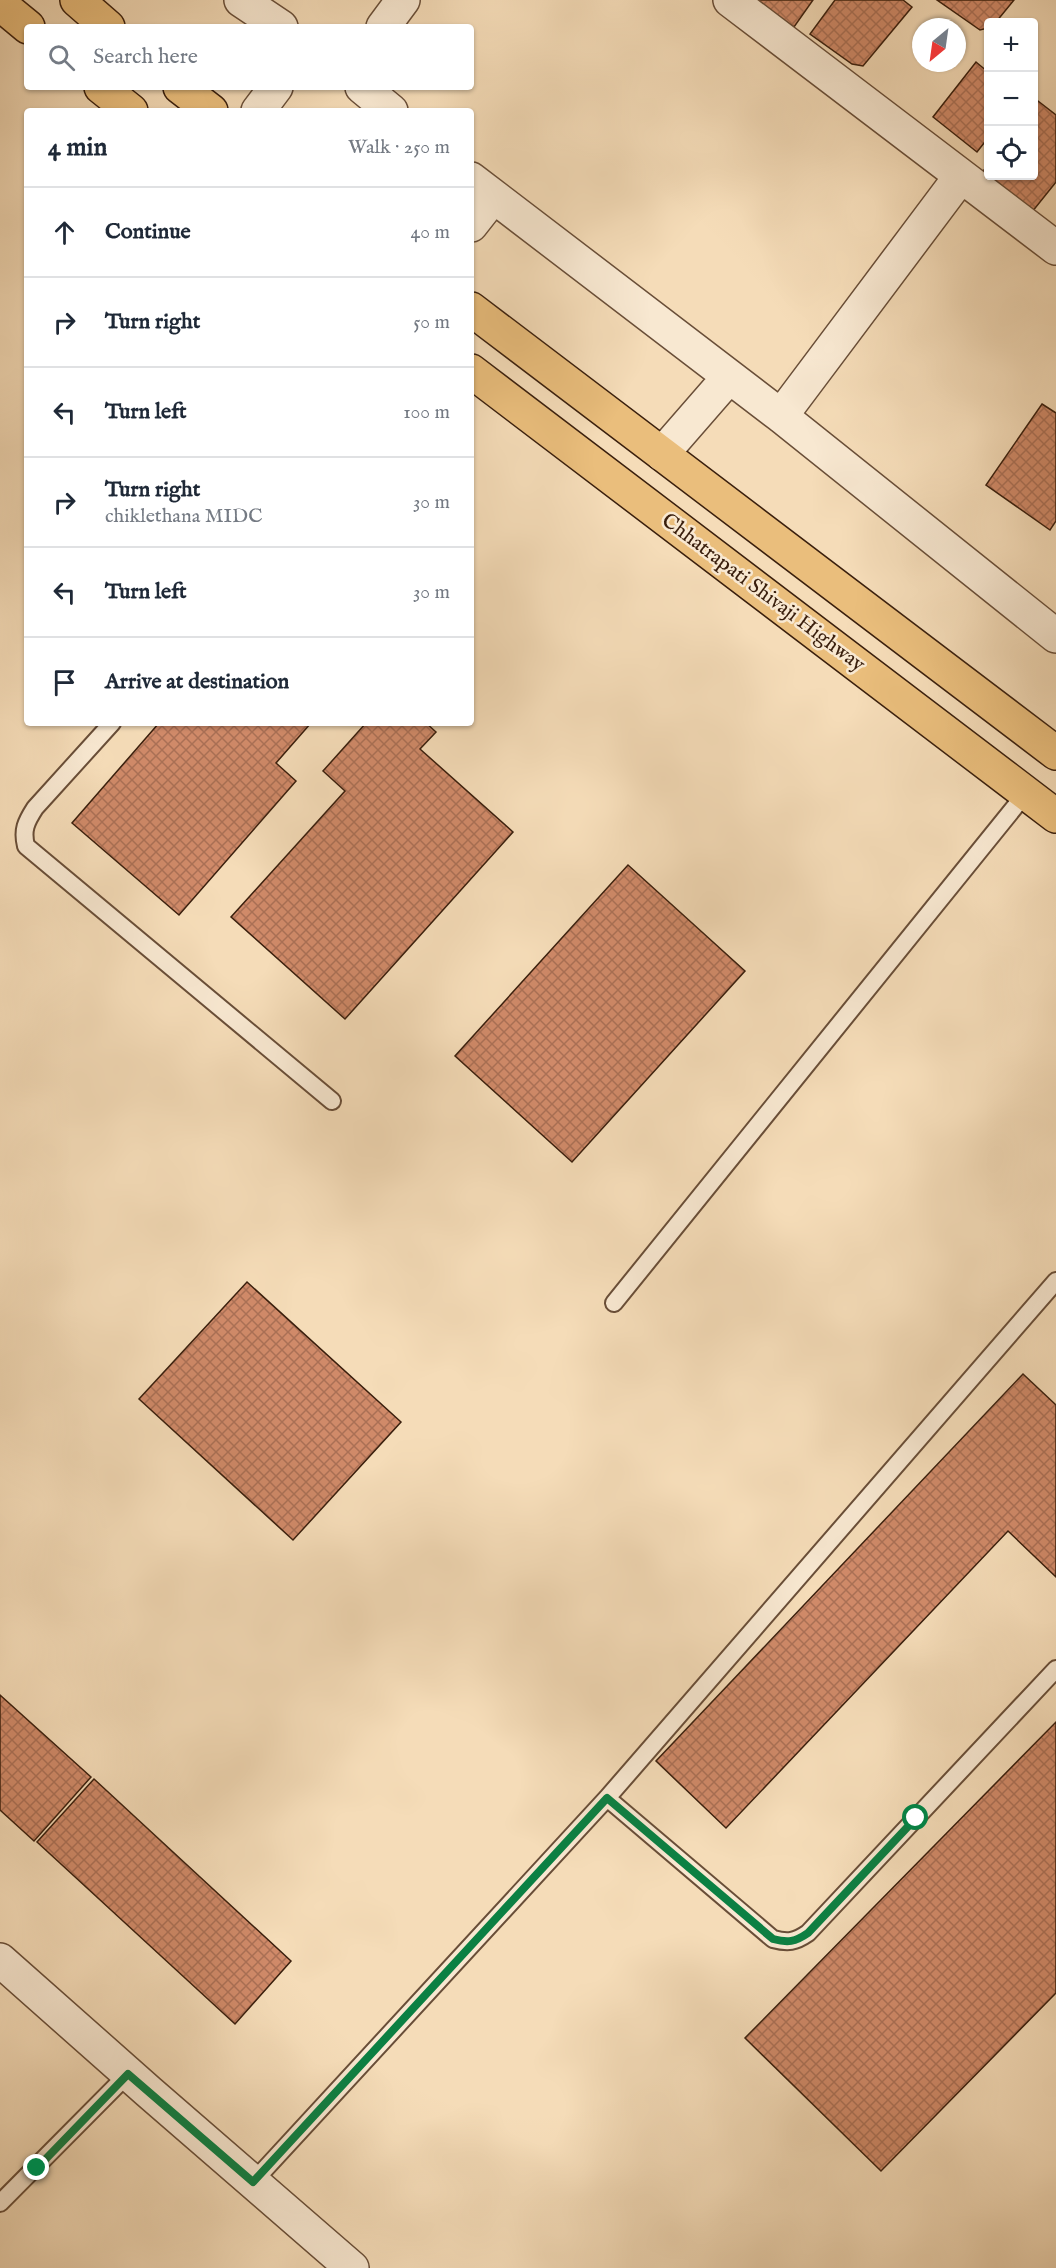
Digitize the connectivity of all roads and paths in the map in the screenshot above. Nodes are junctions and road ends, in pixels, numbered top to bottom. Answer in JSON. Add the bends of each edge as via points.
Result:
{"nodes":[{"id":1,"x":76,"y":0,"type":"edge"},
{"id":2,"x":241,"y":0,"type":"edge"},
{"id":3,"x":403,"y":0,"type":"edge"},
{"id":4,"x":730,"y":0,"type":"edge"},
{"id":5,"x":0,"y":4,"type":"edge"},
{"id":6,"x":24,"y":24,"type":"edge"},
{"id":7,"x":104,"y":24,"type":"edge"},
{"id":8,"x":277,"y":24,"type":"edge"},
{"id":9,"x":385,"y":24,"type":"edge"},
{"id":10,"x":105,"y":90,"type":"edge"},
{"id":11,"x":184,"y":90,"type":"edge"},
{"id":12,"x":274,"y":90,"type":"edge"},
{"id":13,"x":366,"y":90,"type":"edge"},
{"id":14,"x":127,"y":108,"type":"edge"},
{"id":15,"x":207,"y":108,"type":"edge"},
{"id":16,"x":260,"y":108,"type":"edge"},
{"id":17,"x":387,"y":108,"type":"edge"},
{"id":18,"x":961,"y":176,"type":"junction"},
{"id":19,"x":482,"y":188,"type":"edge"},
{"id":20,"x":474,"y":215,"type":"edge"},
{"id":21,"x":1056,"y":248,"type":"edge"},
{"id":22,"x":474,"y":311,"type":"edge"},
{"id":23,"x":474,"y":373,"type":"edge"},
{"id":24,"x":729,"y":377,"type":"junction"},
{"id":25,"x":781,"y":416,"type":"junction"},
{"id":26,"x":662,"y":454,"type":"junction"},
{"id":27,"x":1056,"y":636,"type":"edge"},
{"id":28,"x":109,"y":726,"type":"edge"},
{"id":29,"x":1056,"y":753,"type":"edge"},
{"id":30,"x":1026,"y":793,"type":"junction"},
{"id":31,"x":1056,"y":816,"type":"edge"},
{"id":32,"x":332,"y":1101,"type":"dead end"},
{"id":33,"x":1056,"y":1281,"type":"edge"},
{"id":34,"x":614,"y":1303,"type":"dead end"},
{"id":35,"x":1056,"y":1669,"type":"edge"},
{"id":36,"x":607,"y":1798,"type":"junction"},
{"id":37,"x":0,"y":1960,"type":"edge"},
{"id":38,"x":128,"y":2074,"type":"junction"},
{"id":39,"x":253,"y":2182,"type":"junction"},
{"id":40,"x":0,"y":2203,"type":"edge"},
{"id":41,"x":352,"y":2268,"type":"edge"}],
"edges":[{"from":1,"to":7,"type":"main road"},
{"from":2,"to":8,"type":"street"},
{"from":3,"to":9,"type":"street"},
{"from":4,"to":18,"type":"street"},
{"from":5,"to":6,"type":"main road"},
{"from":10,"to":14,"type":"main road"},
{"from":11,"to":15,"type":"main road"},
{"from":12,"to":16,"type":"street"},
{"from":13,"to":17,"type":"street"},
{"from":18,"to":21,"type":"street"},
{"from":18,"to":25,"type":"street"},
{"from":19,"to":20,"type":"street"},
{"from":19,"to":24,"type":"street"},
{"from":22,"to":26,"type":"main road"},
{"from":23,"to":30,"type":"main road","name":"Chhatrapati Shivaji Highway"},
{"from":24,"to":25,"type":"street"},
{"from":24,"to":26,"type":"street"},
{"from":25,"to":27,"type":"street"},
{"from":26,"to":29,"type":"main road"},
{"from":28,"to":32,"type":"lane","via":[[35,808],[23,833],[26,846]]},
{"from":30,"to":31,"type":"main road","name":"Chhatrapati Shivaji Highway"},
{"from":30,"to":34,"type":"lane"},
{"from":33,"to":36,"type":"lane"},
{"from":35,"to":36,"type":"lane","via":[[808,1933],[796,1941],[773,1939]]},
{"from":36,"to":39,"type":"lane"},
{"from":37,"to":38,"type":"street"},
{"from":38,"to":39,"type":"street"},
{"from":38,"to":40,"type":"lane"},
{"from":39,"to":41,"type":"street"}]}
